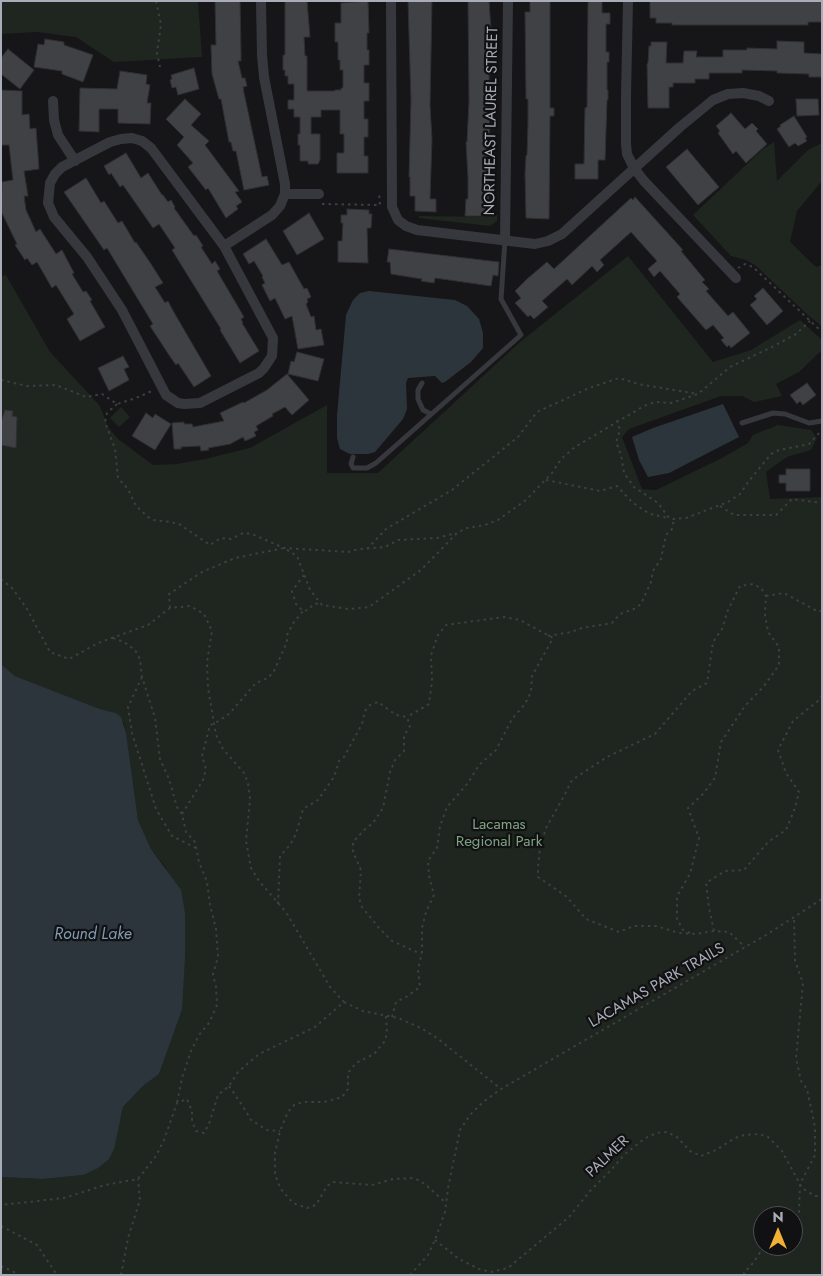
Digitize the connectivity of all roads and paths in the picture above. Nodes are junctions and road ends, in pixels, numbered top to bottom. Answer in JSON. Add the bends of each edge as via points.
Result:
{"nodes":[{"id":1,"x":156,"y":1,"type":"edge"},
{"id":2,"x":261,"y":1,"type":"edge"},
{"id":3,"x":391,"y":1,"type":"edge"},
{"id":4,"x":508,"y":1,"type":"edge"},
{"id":5,"x":628,"y":1,"type":"edge"},
{"id":6,"x":160,"y":67,"type":"dead end"},
{"id":7,"x":53,"y":101,"type":"dead end"},
{"id":8,"x":769,"y":101,"type":"dead end"},
{"id":9,"x":75,"y":161,"type":"junction"},
{"id":10,"x":634,"y":168,"type":"junction"},
{"id":11,"x":379,"y":193,"type":"dead end"},
{"id":12,"x":285,"y":194,"type":"junction"},
{"id":13,"x":317,"y":199,"type":"joint"},
{"id":14,"x":505,"y":240,"type":"junction"},
{"id":15,"x":224,"y":246,"type":"junction"},
{"id":16,"x":733,"y":275,"type":"joint"},
{"id":17,"x":810,"y":321,"type":"junction"},
{"id":18,"x":822,"y":332,"type":"edge"},
{"id":19,"x":1,"y":380,"type":"edge"},
{"id":20,"x":422,"y":384,"type":"dead end"},
{"id":21,"x":161,"y":386,"type":"junction"},
{"id":22,"x":698,"y":394,"type":"junction"},
{"id":23,"x":117,"y":404,"type":"junction"},
{"id":24,"x":431,"y":414,"type":"junction"},
{"id":25,"x":617,"y":420,"type":"junction"},
{"id":26,"x":822,"y":421,"type":"edge"},
{"id":27,"x":742,"y":423,"type":"dead end"},
{"id":28,"x":822,"y":430,"type":"edge"},
{"id":29,"x":353,"y":458,"type":"dead end"},
{"id":30,"x":546,"y":480,"type":"junction"},
{"id":31,"x":822,"y":503,"type":"edge"},
{"id":32,"x":720,"y":506,"type":"junction"},
{"id":33,"x":669,"y":518,"type":"junction"},
{"id":34,"x":674,"y":519,"type":"junction"},
{"id":35,"x":457,"y":533,"type":"junction"},
{"id":36,"x":284,"y":548,"type":"junction"},
{"id":37,"x":367,"y":549,"type":"junction"},
{"id":38,"x":304,"y":575,"type":"junction"},
{"id":39,"x":1,"y":579,"type":"edge"},
{"id":40,"x":766,"y":596,"type":"junction"},
{"id":41,"x":321,"y":603,"type":"junction"},
{"id":42,"x":170,"y":608,"type":"junction"},
{"id":43,"x":303,"y":611,"type":"junction"},
{"id":44,"x":822,"y":611,"type":"edge"},
{"id":45,"x":548,"y":636,"type":"junction"},
{"id":46,"x":113,"y":638,"type":"junction"},
{"id":47,"x":142,"y":677,"type":"junction"},
{"id":48,"x":822,"y":696,"type":"edge"},
{"id":49,"x":407,"y":717,"type":"junction"},
{"id":50,"x":182,"y":814,"type":"junction"},
{"id":51,"x":196,"y":848,"type":"junction"},
{"id":52,"x":822,"y":899,"type":"edge"},
{"id":53,"x":278,"y":904,"type":"junction"},
{"id":54,"x":794,"y":916,"type":"junction"},
{"id":55,"x":714,"y":931,"type":"junction"},
{"id":56,"x":690,"y":933,"type":"junction"},
{"id":57,"x":745,"y":947,"type":"junction"},
{"id":58,"x":421,"y":954,"type":"junction"},
{"id":59,"x":344,"y":1002,"type":"junction"},
{"id":60,"x":386,"y":1016,"type":"junction"},
{"id":61,"x":392,"y":1017,"type":"junction"},
{"id":62,"x":229,"y":1086,"type":"junction"},
{"id":63,"x":500,"y":1089,"type":"junction"},
{"id":64,"x":177,"y":1103,"type":"junction"},
{"id":65,"x":280,"y":1131,"type":"junction"},
{"id":66,"x":138,"y":1179,"type":"junction"},
{"id":67,"x":800,"y":1184,"type":"junction"},
{"id":68,"x":822,"y":1196,"type":"edge"},
{"id":69,"x":446,"y":1203,"type":"junction"},
{"id":70,"x":1,"y":1205,"type":"edge"},
{"id":71,"x":799,"y":1206,"type":"edge"},
{"id":72,"x":1,"y":1226,"type":"edge"},
{"id":73,"x":435,"y":1240,"type":"junction"},
{"id":74,"x":758,"y":1256,"type":"edge"},
{"id":75,"x":1,"y":1266,"type":"edge"},
{"id":76,"x":16,"y":1275,"type":"edge"},
{"id":77,"x":57,"y":1275,"type":"edge"},
{"id":78,"x":121,"y":1275,"type":"edge"},
{"id":79,"x":410,"y":1275,"type":"edge"},
{"id":80,"x":745,"y":1275,"type":"edge"}],
"edges":[{"from":1,"to":6,"type":"path","via":[[162,24],[157,53]]},
{"from":2,"to":12,"type":"street","via":[[264,77]]},
{"from":3,"to":14,"type":"street","via":[[392,207],[398,220],[417,230]]},
{"from":4,"to":14,"type":"street","name":"NORTHEAST LAUREL STREET"},
{"from":5,"to":10,"type":"street","via":[[626,144]]},
{"from":7,"to":9,"type":"street","via":[[58,135]]},
{"from":8,"to":10,"type":"street","via":[[743,94],[728,94],[713,100]]},
{"from":9,"to":15,"type":"street","via":[[110,142],[132,138],[142,141],[151,148]]},
{"from":9,"to":21,"type":"street","via":[[62,167],[50,183],[50,210],[87,256],[122,310]]},
{"from":10,"to":14,"type":"street","via":[[562,234],[535,244]]},
{"from":10,"to":16,"type":"street"},
{"from":11,"to":13,"type":"path","via":[[380,205]]},
{"from":12,"to":13,"type":"street"},
{"from":12,"to":15,"type":"street","via":[[272,215]]},
{"from":14,"to":24,"type":"lane","via":[[501,299],[521,335]]},
{"from":15,"to":21,"type":"street","via":[[270,331],[273,352],[258,373],[200,403],[184,404],[172,399]]},
{"from":16,"to":17,"type":"path","via":[[745,264],[753,267]]},
{"from":17,"to":18,"type":"path"},
{"from":17,"to":22,"type":"path","via":[[796,334],[730,367]]},
{"from":19,"to":23,"type":"path","via":[[27,386],[56,385],[86,397],[102,394]]},
{"from":20,"to":24,"type":"lane","via":[[418,399],[423,410]]},
{"from":21,"to":23,"type":"path"},
{"from":22,"to":25,"type":"path","via":[[671,403],[655,402]]},
{"from":22,"to":37,"type":"path","via":[[619,378],[536,412],[518,437],[460,484],[386,529]]},
{"from":23,"to":36,"type":"path","via":[[107,413],[105,422],[114,444],[118,478],[136,506],[148,517],[179,524],[210,545],[221,538],[232,539],[243,533]]},
{"from":24,"to":29,"type":"lane","via":[[368,468],[353,468]]},
{"from":25,"to":30,"type":"path","via":[[575,447],[561,459]]},
{"from":25,"to":33,"type":"path","via":[[620,430],[616,442],[624,473],[634,487],[658,503]]},
{"from":26,"to":27,"type":"lane","via":[[809,423],[773,413]]},
{"from":28,"to":32,"type":"path","via":[[809,444],[771,454],[740,494]]},
{"from":30,"to":33,"type":"path","via":[[600,491],[617,486],[632,502],[651,514]]},
{"from":30,"to":35,"type":"path","via":[[526,500],[498,520]]},
{"from":31,"to":32,"type":"path","via":[[792,499],[776,515],[734,515]]},
{"from":32,"to":34,"type":"path"},
{"from":33,"to":34,"type":"path"},
{"from":34,"to":45,"type":"path","via":[[641,604],[620,614],[612,623]]},
{"from":35,"to":37,"type":"path","via":[[437,538],[398,540],[385,547]]},
{"from":35,"to":41,"type":"path","via":[[421,570],[369,607],[348,609]]},
{"from":36,"to":37,"type":"path","via":[[348,552]]},
{"from":36,"to":38,"type":"path","via":[[297,556]]},
{"from":36,"to":42,"type":"path","via":[[235,558],[202,572],[169,594]]},
{"from":38,"to":41,"type":"path","via":[[310,590]]},
{"from":38,"to":43,"type":"path","via":[[292,591],[294,600]]},
{"from":39,"to":46,"type":"path","via":[[27,609],[50,652],[69,659]]},
{"from":40,"to":44,"type":"path","via":[[784,593]]},
{"from":40,"to":56,"type":"path","via":[[764,614],[768,632],[779,647],[779,665],[721,742],[715,778],[688,808],[699,838],[690,874],[678,896],[678,919],[683,930]]},
{"from":40,"to":56,"type":"path","via":[[753,584],[740,586],[713,642],[707,683],[692,691],[655,734],[607,757],[572,780],[546,828],[540,848],[538,878],[567,898],[586,919],[619,932],[634,926],[656,926]]},
{"from":41,"to":43,"type":"path"},
{"from":42,"to":46,"type":"path","via":[[148,625]]},
{"from":42,"to":53,"type":"path","via":[[190,606],[204,614],[212,630],[207,662],[216,735],[248,783],[250,799],[246,841],[250,868]]},
{"from":43,"to":50,"type":"path","via":[[287,635],[274,671],[256,683],[229,714],[210,725],[202,756],[206,769],[203,780]]},
{"from":45,"to":49,"type":"path","via":[[520,620],[504,617],[446,625],[438,635],[431,655],[429,704]]},
{"from":45,"to":58,"type":"path","via":[[552,638],[532,676],[531,692],[525,704],[512,719],[496,750],[447,807],[437,848],[428,861],[434,895],[422,928]]},
{"from":46,"to":47,"type":"path","via":[[135,650]]},
{"from":47,"to":50,"type":"path","via":[[155,718],[160,759]]},
{"from":47,"to":51,"type":"path","via":[[128,707],[132,733],[156,809],[172,836]]},
{"from":48,"to":55,"type":"path","via":[[793,721],[778,750],[786,774],[799,792],[786,830],[768,842],[744,870],[725,871],[706,883]]},
{"from":49,"to":53,"type":"path","via":[[396,715],[378,702],[365,711],[362,724],[339,761],[334,777],[318,800],[303,809],[296,834],[280,856]]},
{"from":49,"to":58,"type":"path","via":[[410,726],[404,736],[404,751],[390,772],[383,808],[353,842],[353,852],[361,870],[359,898],[362,907],[392,941]]},
{"from":50,"to":51,"type":"path","via":[[186,832]]},
{"from":51,"to":64,"type":"path","via":[[207,882],[216,929],[218,957],[213,974],[217,1005],[191,1051]]},
{"from":52,"to":54,"type":"path","name":"LACAMAS PARK TRAILS"},
{"from":53,"to":59,"type":"path","via":[[330,986]]},
{"from":54,"to":57,"type":"path","name":"LACAMAS PARK TRAILS"},
{"from":54,"to":67,"type":"path","via":[[795,961],[803,983],[796,1058],[815,1127],[815,1155]]},
{"from":55,"to":56,"type":"path"},
{"from":55,"to":57,"type":"path","via":[[729,932]]},
{"from":57,"to":63,"type":"path","name":"LACAMAS PARK TRAILS"},
{"from":58,"to":61,"type":"path","via":[[418,970],[420,987],[396,1002]]},
{"from":59,"to":60,"type":"path"},
{"from":59,"to":62,"type":"path","via":[[315,1027],[259,1054],[238,1072]]},
{"from":60,"to":61,"type":"path"},
{"from":60,"to":65,"type":"path","via":[[385,1041],[374,1054],[356,1063],[348,1073],[348,1090],[342,1097],[294,1105]]},
{"from":61,"to":63,"type":"path","via":[[437,1038]]},
{"from":62,"to":64,"type":"path","via":[[218,1095],[204,1133],[196,1131],[187,1099]]},
{"from":62,"to":65,"type":"path","via":[[250,1120],[267,1130]]},
{"from":63,"to":69,"type":"path","name":"LACAMAS PARK TRAILS","via":[[477,1108],[460,1130]]},
{"from":64,"to":66,"type":"path","via":[[156,1156]]},
{"from":65,"to":69,"type":"path","via":[[275,1174],[280,1188],[293,1204],[307,1208],[316,1205],[333,1182],[372,1185],[414,1178]]},
{"from":66,"to":70,"type":"path","via":[[64,1198]]},
{"from":66,"to":78,"type":"path","via":[[140,1200]]},
{"from":67,"to":68,"type":"path","via":[[815,1196]]},
{"from":67,"to":71,"type":"path"},
{"from":67,"to":73,"type":"path","name":"PALMER","via":[[782,1151],[768,1137],[744,1135],[701,1156],[690,1151],[677,1137],[667,1132],[656,1133],[625,1154],[569,1217],[508,1268],[491,1272],[479,1269],[459,1259]]},
{"from":69,"to":73,"type":"path","name":"LACAMAS PARK TRAILS"},
{"from":72,"to":77,"type":"path","via":[[37,1245]]},
{"from":73,"to":79,"type":"path","name":"LACAMAS PARK TRAILS","via":[[428,1255]]},
{"from":74,"to":80,"type":"path"},
{"from":75,"to":76,"type":"path"}]}
